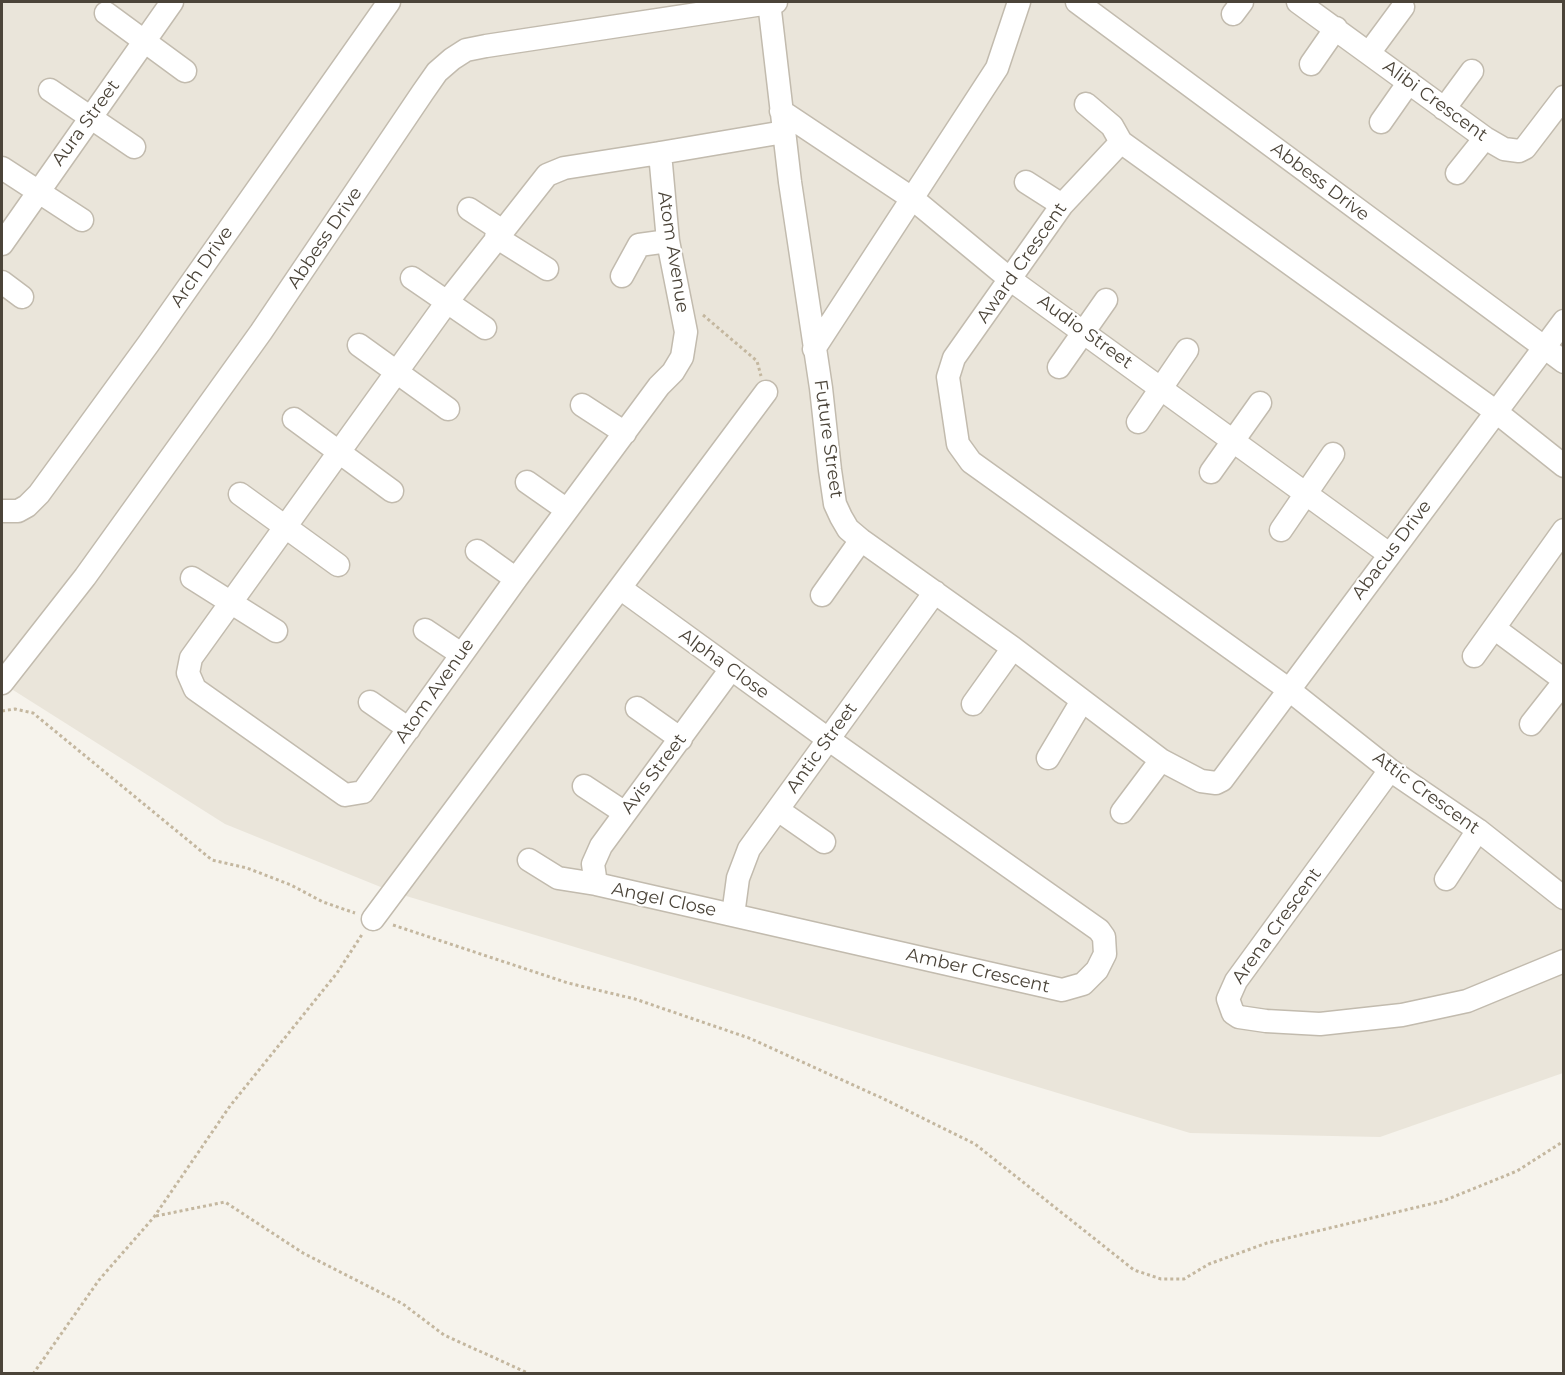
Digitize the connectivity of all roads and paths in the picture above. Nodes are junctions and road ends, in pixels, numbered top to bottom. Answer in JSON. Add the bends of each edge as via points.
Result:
{"nodes":[{"id":1,"x":172,"y":2,"type":"edge"},
{"id":2,"x":389,"y":2,"type":"edge"},
{"id":3,"x":772,"y":2,"type":"edge"},
{"id":4,"x":1019,"y":2,"type":"edge"},
{"id":5,"x":1077,"y":2,"type":"edge"},
{"id":6,"x":1298,"y":2,"type":"edge"},
{"id":7,"x":1403,"y":8,"type":"dead end"},
{"id":8,"x":106,"y":13,"type":"dead end"},
{"id":9,"x":1336,"y":28,"type":"junction"},
{"id":10,"x":145,"y":41,"type":"junction"},
{"id":11,"x":1369,"y":53,"type":"junction"},
{"id":12,"x":1311,"y":64,"type":"dead end"},
{"id":13,"x":185,"y":71,"type":"dead end"},
{"id":14,"x":1472,"y":71,"type":"dead end"},
{"id":15,"x":1409,"y":82,"type":"junction"},
{"id":16,"x":50,"y":90,"type":"dead end"},
{"id":17,"x":1563,"y":97,"type":"edge"},
{"id":18,"x":1086,"y":104,"type":"dead end"},
{"id":19,"x":1444,"y":109,"type":"junction"},
{"id":20,"x":90,"y":118,"type":"junction"},
{"id":21,"x":782,"y":122,"type":"junction"},
{"id":22,"x":1381,"y":122,"type":"dead end"},
{"id":23,"x":1485,"y":138,"type":"junction"},
{"id":24,"x":1121,"y":142,"type":"junction"},
{"id":25,"x":134,"y":147,"type":"dead end"},
{"id":26,"x":660,"y":153,"type":"junction"},
{"id":27,"x":2,"y":168,"type":"edge"},
{"id":28,"x":1457,"y":173,"type":"dead end"},
{"id":29,"x":1026,"y":182,"type":"dead end"},
{"id":30,"x":37,"y":192,"type":"junction"},
{"id":31,"x":913,"y":198,"type":"junction"},
{"id":32,"x":1062,"y":205,"type":"junction"},
{"id":33,"x":469,"y":209,"type":"dead end"},
{"id":34,"x":82,"y":220,"type":"dead end"},
{"id":35,"x":499,"y":234,"type":"junction"},
{"id":36,"x":668,"y":241,"type":"junction"},
{"id":37,"x":2,"y":244,"type":"edge"},
{"id":38,"x":547,"y":268,"type":"dead end"},
{"id":39,"x":622,"y":276,"type":"dead end"},
{"id":40,"x":412,"y":278,"type":"dead end"},
{"id":41,"x":1011,"y":280,"type":"junction"},
{"id":42,"x":2,"y":282,"type":"edge"},
{"id":43,"x":22,"y":297,"type":"dead end"},
{"id":44,"x":1106,"y":300,"type":"dead end"},
{"id":45,"x":447,"y":302,"type":"junction"},
{"id":46,"x":682,"y":311,"type":"junction"},
{"id":47,"x":1563,"y":321,"type":"edge"},
{"id":48,"x":485,"y":328,"type":"dead end"},
{"id":49,"x":1084,"y":332,"type":"junction"},
{"id":50,"x":359,"y":345,"type":"dead end"},
{"id":51,"x":1544,"y":348,"type":"junction"},
{"id":52,"x":814,"y":349,"type":"junction"},
{"id":53,"x":1187,"y":350,"type":"dead end"},
{"id":54,"x":1563,"y":362,"type":"edge"},
{"id":55,"x":1059,"y":367,"type":"dead end"},
{"id":56,"x":397,"y":373,"type":"junction"},
{"id":57,"x":1162,"y":388,"type":"junction"},
{"id":58,"x":766,"y":392,"type":"joint"},
{"id":59,"x":1260,"y":403,"type":"dead end"},
{"id":60,"x":582,"y":405,"type":"dead end"},
{"id":61,"x":448,"y":409,"type":"dead end"},
{"id":62,"x":1495,"y":411,"type":"junction"},
{"id":63,"x":294,"y":419,"type":"dead end"},
{"id":64,"x":1138,"y":422,"type":"dead end"},
{"id":65,"x":625,"y":433,"type":"junction"},
{"id":66,"x":1233,"y":439,"type":"junction"},
{"id":67,"x":340,"y":452,"type":"junction"},
{"id":68,"x":1333,"y":454,"type":"dead end"},
{"id":69,"x":1563,"y":466,"type":"edge"},
{"id":70,"x":1211,"y":472,"type":"dead end"},
{"id":71,"x":527,"y":482,"type":"dead end"},
{"id":72,"x":392,"y":491,"type":"dead end"},
{"id":73,"x":240,"y":494,"type":"dead end"},
{"id":74,"x":1306,"y":495,"type":"junction"},
{"id":75,"x":567,"y":510,"type":"junction"},
{"id":76,"x":2,"y":512,"type":"edge"},
{"id":77,"x":285,"y":527,"type":"junction"},
{"id":78,"x":1281,"y":530,"type":"dead end"},
{"id":79,"x":1563,"y":530,"type":"edge"},
{"id":80,"x":861,"y":540,"type":"junction"},
{"id":81,"x":477,"y":551,"type":"dead end"},
{"id":82,"x":1389,"y":554,"type":"junction"},
{"id":83,"x":338,"y":565,"type":"dead end"},
{"id":84,"x":192,"y":578,"type":"dead end"},
{"id":85,"x":516,"y":579,"type":"junction"},
{"id":86,"x":620,"y":588,"type":"junction"},
{"id":87,"x":935,"y":592,"type":"junction"},
{"id":88,"x":822,"y":595,"type":"dead end"},
{"id":89,"x":232,"y":602,"type":"junction"},
{"id":90,"x":1494,"y":628,"type":"junction"},
{"id":91,"x":425,"y":630,"type":"dead end"},
{"id":92,"x":276,"y":631,"type":"dead end"},
{"id":93,"x":1013,"y":648,"type":"junction"},
{"id":94,"x":461,"y":654,"type":"junction"},
{"id":95,"x":1474,"y":657,"type":"dead end"},
{"id":96,"x":731,"y":669,"type":"junction"},
{"id":97,"x":1563,"y":681,"type":"edge"},
{"id":98,"x":2,"y":684,"type":"edge"},
{"id":99,"x":1288,"y":689,"type":"junction"},
{"id":100,"x":1082,"y":701,"type":"junction"},
{"id":101,"x":370,"y":702,"type":"dead end"},
{"id":102,"x":974,"y":704,"type":"dead end"},
{"id":103,"x":637,"y":708,"type":"dead end"},
{"id":104,"x":2,"y":711,"type":"edge"},
{"id":105,"x":1532,"y":724,"type":"dead end"},
{"id":106,"x":409,"y":729,"type":"junction"},
{"id":107,"x":681,"y":739,"type":"junction"},
{"id":108,"x":828,"y":739,"type":"junction"},
{"id":109,"x":1048,"y":758,"type":"dead end"},
{"id":110,"x":1161,"y":760,"type":"junction"},
{"id":111,"x":1390,"y":770,"type":"junction"},
{"id":112,"x":1222,"y":780,"type":"joint"},
{"id":113,"x":584,"y":786,"type":"dead end"},
{"id":114,"x":778,"y":810,"type":"junction"},
{"id":115,"x":1122,"y":812,"type":"dead end"},
{"id":116,"x":625,"y":813,"type":"junction"},
{"id":117,"x":1478,"y":830,"type":"junction"},
{"id":118,"x":824,"y":842,"type":"dead end"},
{"id":119,"x":529,"y":860,"type":"dead end"},
{"id":120,"x":1446,"y":879,"type":"dead end"},
{"id":121,"x":596,"y":884,"type":"junction"},
{"id":122,"x":1563,"y":898,"type":"edge"},
{"id":123,"x":733,"y":915,"type":"junction"},
{"id":124,"x":373,"y":919,"type":"junction"},
{"id":125,"x":1563,"y":962,"type":"edge"},
{"id":126,"x":1563,"y":1141,"type":"edge"},
{"id":127,"x":154,"y":1217,"type":"junction"},
{"id":128,"x":33,"y":1374,"type":"edge"},
{"id":129,"x":530,"y":1374,"type":"edge"}],
"edges":[{"from":1,"to":10,"type":"street","name":"Aura Street"},
{"from":2,"to":76,"type":"street","name":"Arch Drive","via":[[39,494],[18,512]]},
{"from":3,"to":21,"type":"street","name":"Future Street"},
{"from":3,"to":98,"type":"street","name":"Abbess Drive","via":[[466,50],[437,72],[268,322],[85,577]]},
{"from":4,"to":31,"type":"street","via":[[997,68]]},
{"from":5,"to":51,"type":"street","name":"Abbess Drive"},
{"from":6,"to":9,"type":"street","name":"Alibi Crescent"},
{"from":7,"to":11,"type":"street"},
{"from":8,"to":10,"type":"street"},
{"from":9,"to":11,"type":"street","name":"Alibi Crescent"},
{"from":9,"to":12,"type":"street"},
{"from":10,"to":13,"type":"street"},
{"from":10,"to":20,"type":"street","name":"Aura Street"},
{"from":11,"to":15,"type":"street","name":"Alibi Crescent"},
{"from":14,"to":19,"type":"street"},
{"from":15,"to":19,"type":"street","name":"Alibi Crescent"},
{"from":15,"to":22,"type":"street"},
{"from":16,"to":20,"type":"street"},
{"from":17,"to":23,"type":"street","name":"Alibi Crescent","via":[[1525,148],[1504,149]]},
{"from":18,"to":24,"type":"street","via":[[1112,126]]},
{"from":19,"to":23,"type":"street","name":"Alibi Crescent"},
{"from":20,"to":25,"type":"street"},
{"from":20,"to":30,"type":"street","name":"Aura Street"},
{"from":21,"to":26,"type":"street"},
{"from":21,"to":31,"type":"street","name":"Audio Street"},
{"from":21,"to":52,"type":"street","name":"Future Street"},
{"from":23,"to":28,"type":"street"},
{"from":24,"to":32,"type":"street","name":"Award Crescent"},
{"from":24,"to":62,"type":"street"},
{"from":26,"to":35,"type":"street","name":"Atom Avenue","via":[[552,171]]},
{"from":26,"to":36,"type":"street","name":"Atom Avenue"},
{"from":27,"to":30,"type":"street"},
{"from":29,"to":32,"type":"street"},
{"from":30,"to":34,"type":"street"},
{"from":30,"to":37,"type":"street","name":"Aura Street"},
{"from":31,"to":41,"type":"street","name":"Audio Street"},
{"from":31,"to":52,"type":"street"},
{"from":32,"to":41,"type":"street","name":"Award Crescent"},
{"from":33,"to":35,"type":"street"},
{"from":35,"to":38,"type":"street"},
{"from":35,"to":45,"type":"street","name":"Atom Avenue"},
{"from":36,"to":39,"type":"street","via":[[639,245]]},
{"from":36,"to":46,"type":"street","name":"Atom Avenue"},
{"from":40,"to":45,"type":"street"},
{"from":41,"to":49,"type":"street","name":"Audio Street"},
{"from":41,"to":99,"type":"street","name":"Award Crescent","via":[[954,358],[949,372],[948,392],[958,444],[964,453],[1017,496]]},
{"from":42,"to":43,"type":"street"},
{"from":44,"to":49,"type":"street"},
{"from":45,"to":48,"type":"street"},
{"from":45,"to":56,"type":"street","name":"Atom Avenue"},
{"from":46,"to":58,"type":"path","via":[[701,313],[757,361]]},
{"from":46,"to":65,"type":"street","name":"Atom Avenue","via":[[686,332],[682,357]]},
{"from":47,"to":51,"type":"street","name":"Abacus Drive"},
{"from":49,"to":55,"type":"street"},
{"from":49,"to":57,"type":"street","name":"Audio Street"},
{"from":50,"to":56,"type":"street"},
{"from":51,"to":54,"type":"street","name":"Abbess Drive"},
{"from":51,"to":62,"type":"street","name":"Abacus Drive"},
{"from":52,"to":80,"type":"street","name":"Future Street","via":[[835,504],[848,529]]},
{"from":53,"to":57,"type":"street"},
{"from":56,"to":61,"type":"street"},
{"from":56,"to":67,"type":"street","name":"Atom Avenue"},
{"from":57,"to":64,"type":"street"},
{"from":57,"to":66,"type":"street","name":"Audio Street"},
{"from":58,"to":86,"type":"street"},
{"from":59,"to":66,"type":"street"},
{"from":60,"to":65,"type":"street"},
{"from":62,"to":69,"type":"street"},
{"from":62,"to":82,"type":"street","name":"Abacus Drive"},
{"from":63,"to":67,"type":"street"},
{"from":65,"to":75,"type":"street","name":"Atom Avenue"},
{"from":66,"to":70,"type":"street"},
{"from":66,"to":74,"type":"street","name":"Audio Street"},
{"from":67,"to":72,"type":"street"},
{"from":67,"to":77,"type":"street","name":"Atom Avenue"},
{"from":68,"to":74,"type":"street"},
{"from":71,"to":75,"type":"street"},
{"from":73,"to":77,"type":"street"},
{"from":74,"to":78,"type":"street"},
{"from":74,"to":82,"type":"street","name":"Audio Street"},
{"from":75,"to":85,"type":"street","name":"Atom Avenue"},
{"from":77,"to":83,"type":"street"},
{"from":77,"to":89,"type":"street","name":"Atom Avenue"},
{"from":79,"to":90,"type":"street"},
{"from":80,"to":87,"type":"street","name":"Future Street"},
{"from":80,"to":88,"type":"street"},
{"from":81,"to":85,"type":"street"},
{"from":82,"to":99,"type":"street","name":"Abacus Drive"},
{"from":84,"to":89,"type":"street"},
{"from":85,"to":94,"type":"street","name":"Atom Avenue"},
{"from":86,"to":96,"type":"street","name":"Alpha Close"},
{"from":86,"to":124,"type":"street"},
{"from":87,"to":93,"type":"street","name":"Future Street"},
{"from":87,"to":108,"type":"street","name":"Antic Street"},
{"from":89,"to":92,"type":"street"},
{"from":89,"to":106,"type":"street","name":"Atom Avenue","via":[[191,658],[188,673],[195,689],[328,785],[350,796],[363,792]]},
{"from":90,"to":95,"type":"street"},
{"from":90,"to":97,"type":"street"},
{"from":91,"to":94,"type":"street"},
{"from":93,"to":100,"type":"street","name":"Future Street"},
{"from":93,"to":102,"type":"street"},
{"from":94,"to":106,"type":"street","name":"Atom Avenue"},
{"from":96,"to":107,"type":"street","name":"Avis Street"},
{"from":96,"to":108,"type":"street","name":"Alpha Close"},
{"from":97,"to":105,"type":"street"},
{"from":99,"to":111,"type":"street","name":"Attic Crescent"},
{"from":99,"to":112,"type":"street","name":"Abacus Drive"},
{"from":100,"to":109,"type":"street"},
{"from":100,"to":110,"type":"street","name":"Future Street"},
{"from":101,"to":106,"type":"street"},
{"from":103,"to":107,"type":"street"},
{"from":104,"to":124,"type":"path","via":[[33,713],[213,860],[247,868],[323,902]]},
{"from":107,"to":116,"type":"street","name":"Avis Street"},
{"from":108,"to":114,"type":"street","name":"Antic Street"},
{"from":108,"to":123,"type":"street","name":"Amber Crescent","via":[[1099,930],[1106,950],[1097,970],[1083,984],[1062,990]]},
{"from":110,"to":112,"type":"street","name":"Future Street","via":[[1201,782]]},
{"from":110,"to":115,"type":"street"},
{"from":111,"to":117,"type":"street","name":"Attic Crescent"},
{"from":111,"to":125,"type":"street","name":"Arena Crescent","via":[[1236,981],[1228,999],[1233,1013],[1266,1021],[1320,1024],[1402,1015],[1467,1001]]},
{"from":113,"to":116,"type":"street"},
{"from":114,"to":118,"type":"street"},
{"from":114,"to":123,"type":"street","name":"Antic Street","via":[[742,862]]},
{"from":116,"to":121,"type":"street","name":"Avis Street","via":[[594,858]]},
{"from":117,"to":120,"type":"street"},
{"from":117,"to":122,"type":"street","name":"Attic Crescent"},
{"from":119,"to":121,"type":"street","name":"Angel Close","via":[[558,878]]},
{"from":121,"to":123,"type":"street","name":"Angel Close"},
{"from":124,"to":126,"type":"path","via":[[749,1038],[882,1098],[975,1144],[1134,1270],[1161,1279],[1184,1279],[1209,1264],[1267,1243],[1443,1201],[1517,1171]]},
{"from":124,"to":127,"type":"path","via":[[337,973],[230,1106]]},
{"from":127,"to":128,"type":"path","via":[[99,1280]]},
{"from":127,"to":129,"type":"path","via":[[225,1202],[303,1253],[403,1304],[444,1335]]}]}
